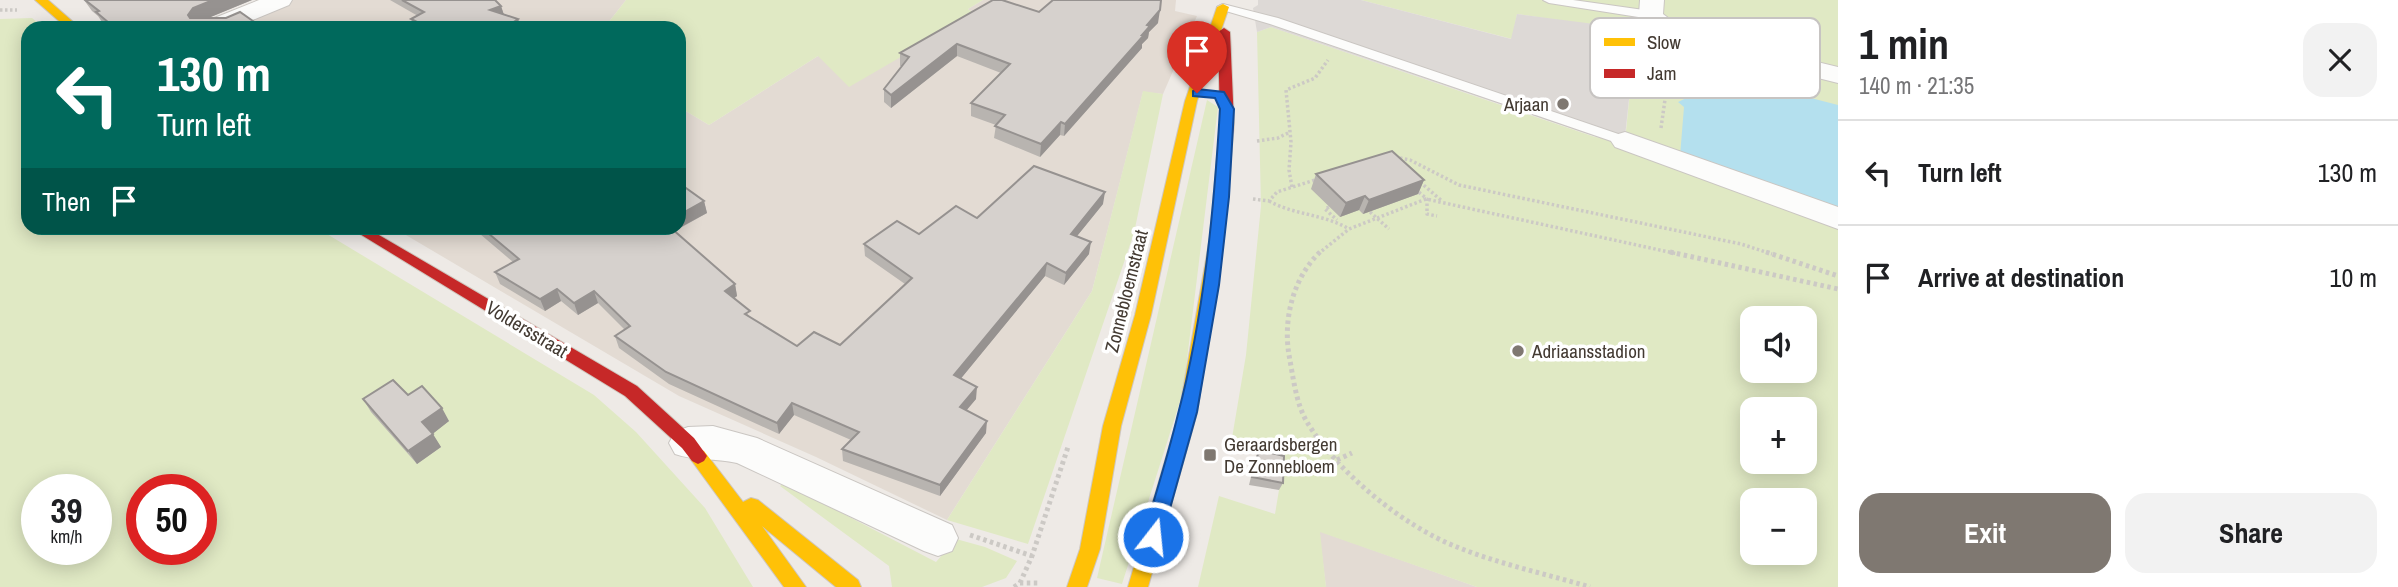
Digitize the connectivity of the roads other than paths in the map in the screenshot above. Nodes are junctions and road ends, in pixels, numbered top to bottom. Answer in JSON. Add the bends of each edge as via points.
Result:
{"nodes":[{"id":1,"x":41,"y":0,"type":"edge"},
{"id":2,"x":280,"y":0,"type":"edge"},
{"id":3,"x":1549,"y":0,"type":"edge"},
{"id":4,"x":1223,"y":4,"type":"edge"},
{"id":5,"x":1651,"y":8,"type":"edge"},
{"id":6,"x":66,"y":21,"type":"edge"},
{"id":7,"x":228,"y":21,"type":"edge"},
{"id":8,"x":1820,"y":71,"type":"edge"},
{"id":9,"x":1838,"y":75,"type":"edge"},
{"id":10,"x":1192,"y":99,"type":"junction"},
{"id":11,"x":1227,"y":109,"type":"junction"},
{"id":12,"x":1625,"y":141,"type":"joint"},
{"id":13,"x":1838,"y":218,"type":"edge"},
{"id":14,"x":369,"y":235,"type":"edge"},
{"id":15,"x":688,"y":443,"type":"junction"},
{"id":16,"x":719,"y":482,"type":"junction"},
{"id":17,"x":938,"y":538,"type":"road end"},
{"id":18,"x":796,"y":587,"type":"edge"},
{"id":19,"x":851,"y":587,"type":"edge"},
{"id":20,"x":1077,"y":587,"type":"edge"},
{"id":21,"x":1139,"y":587,"type":"edge"}],
"edges":[{"from":1,"to":6,"type":"main road"},
{"from":2,"to":7,"type":"street"},
{"from":3,"to":5,"type":"lane"},
{"from":4,"to":10,"type":"main road","name":"Zonnebloemstraat"},
{"from":4,"to":11,"type":"main road"},
{"from":4,"to":12,"type":"lane"},
{"from":8,"to":9,"type":"street"},
{"from":10,"to":11,"type":"main road","via":[[1197,93],[1213,92],[1224,98]]},
{"from":10,"to":20,"type":"main road","name":"Zonnebloemstraat","via":[[1143,315],[1112,426],[1090,549]]},
{"from":11,"to":21,"type":"main road","via":[[1211,285],[1188,412]]},
{"from":12,"to":13,"type":"street"},
{"from":14,"to":15,"type":"main road","name":"Voldersstraat","via":[[631,391]]},
{"from":15,"to":16,"type":"main road","name":"Voldersstraat"},
{"from":15,"to":17,"type":"street","via":[[713,442],[744,449]]},
{"from":16,"to":18,"type":"main road","name":"Voldersstraat"},
{"from":16,"to":19,"type":"main road","name":"Voldersstraat"}]}
